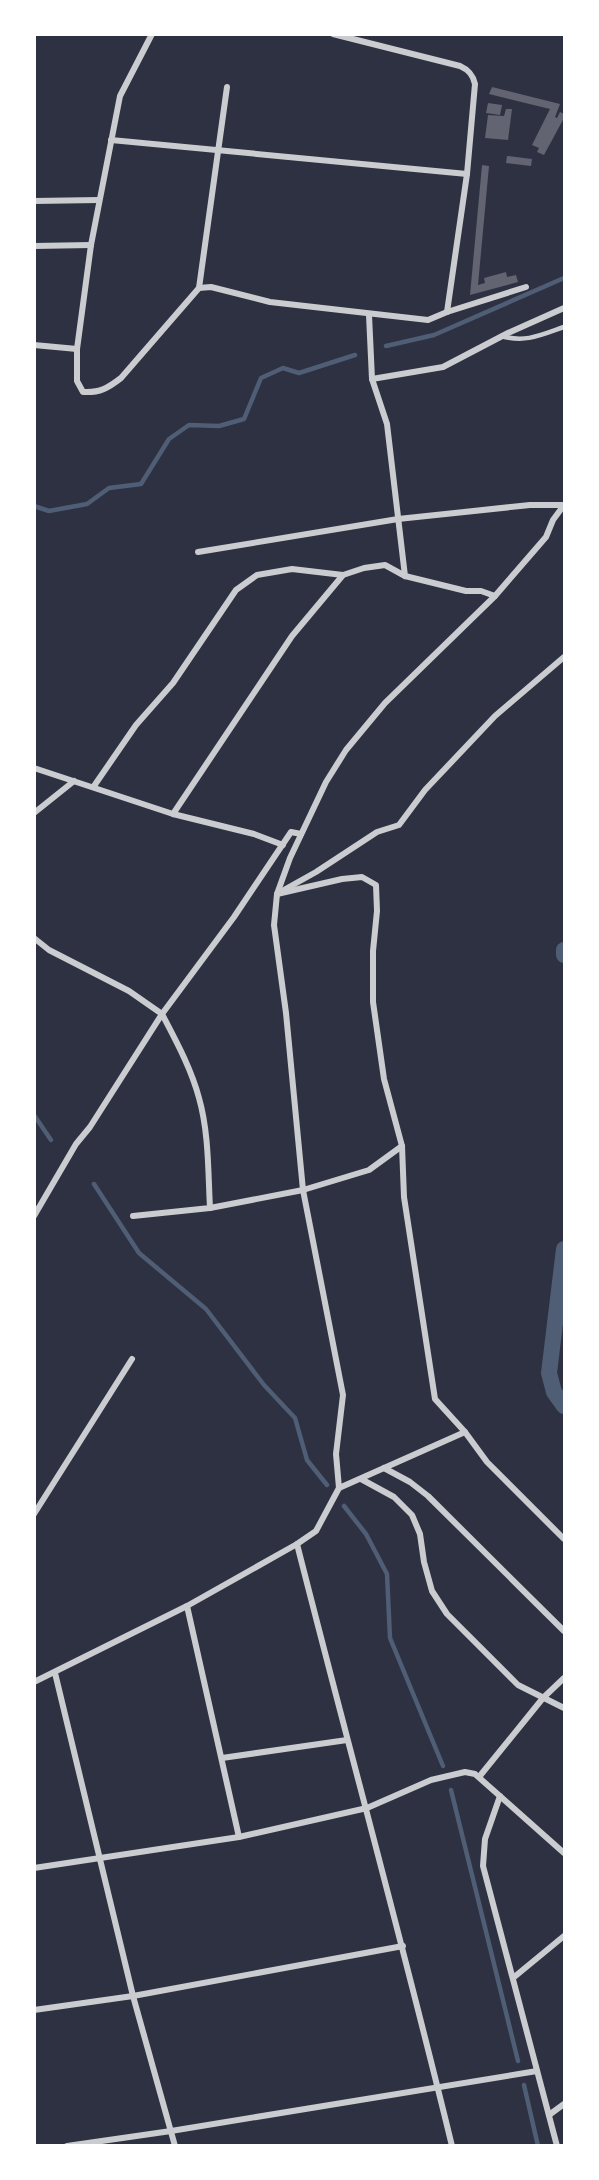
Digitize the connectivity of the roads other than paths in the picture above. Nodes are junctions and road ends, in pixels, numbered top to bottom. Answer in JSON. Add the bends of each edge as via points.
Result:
{"nodes":[{"id":1,"x":152,"y":34,"type":"edge"},
{"id":2,"x":333,"y":34,"type":"edge"},
{"id":3,"x":227,"y":87,"type":"dead end"},
{"id":4,"x":111,"y":140,"type":"junction"},
{"id":5,"x":219,"y":150,"type":"junction"},
{"id":6,"x":467,"y":174,"type":"junction"},
{"id":7,"x":99,"y":200,"type":"junction"},
{"id":8,"x":34,"y":201,"type":"edge"},
{"id":9,"x":91,"y":245,"type":"junction"},
{"id":10,"x":34,"y":246,"type":"edge"},
{"id":11,"x":526,"y":287,"type":"dead end"},
{"id":12,"x":199,"y":288,"type":"junction"},
{"id":13,"x":564,"y":308,"type":"edge"},
{"id":14,"x":447,"y":312,"type":"junction"},
{"id":15,"x":369,"y":315,"type":"junction"},
{"id":16,"x":564,"y":327,"type":"edge"},
{"id":17,"x":501,"y":336,"type":"junction"},
{"id":18,"x":34,"y":345,"type":"edge"},
{"id":19,"x":77,"y":349,"type":"junction"},
{"id":20,"x":372,"y":379,"type":"junction"},
{"id":21,"x":564,"y":505,"type":"edge"},
{"id":22,"x":398,"y":519,"type":"junction"},
{"id":23,"x":198,"y":552,"type":"dead end"},
{"id":24,"x":343,"y":574,"type":"junction"},
{"id":25,"x":405,"y":576,"type":"junction"},
{"id":26,"x":495,"y":596,"type":"junction"},
{"id":27,"x":564,"y":657,"type":"edge"},
{"id":28,"x":34,"y":768,"type":"edge"},
{"id":29,"x":74,"y":781,"type":"junction"},
{"id":30,"x":94,"y":786,"type":"junction"},
{"id":31,"x":34,"y":813,"type":"edge"},
{"id":32,"x":173,"y":814,"type":"junction"},
{"id":33,"x":301,"y":834,"type":"junction"},
{"id":34,"x":283,"y":845,"type":"junction"},
{"id":35,"x":277,"y":894,"type":"junction"},
{"id":36,"x":34,"y":938,"type":"edge"},
{"id":37,"x":162,"y":1014,"type":"junction"},
{"id":38,"x":402,"y":1146,"type":"junction"},
{"id":39,"x":303,"y":1190,"type":"junction"},
{"id":40,"x":210,"y":1208,"type":"junction"},
{"id":41,"x":34,"y":1216,"type":"edge"},
{"id":42,"x":133,"y":1216,"type":"dead end"},
{"id":43,"x":132,"y":1359,"type":"dead end"},
{"id":44,"x":465,"y":1432,"type":"junction"},
{"id":45,"x":384,"y":1468,"type":"junction"},
{"id":46,"x":361,"y":1479,"type":"junction"},
{"id":47,"x":339,"y":1488,"type":"junction"},
{"id":48,"x":34,"y":1514,"type":"edge"},
{"id":49,"x":564,"y":1539,"type":"edge"},
{"id":50,"x":297,"y":1544,"type":"junction"},
{"id":51,"x":188,"y":1606,"type":"junction"},
{"id":52,"x":564,"y":1631,"type":"edge"},
{"id":53,"x":55,"y":1673,"type":"junction"},
{"id":54,"x":564,"y":1678,"type":"edge"},
{"id":55,"x":34,"y":1682,"type":"edge"},
{"id":56,"x":543,"y":1698,"type":"junction"},
{"id":57,"x":564,"y":1708,"type":"edge"},
{"id":58,"x":347,"y":1740,"type":"junction"},
{"id":59,"x":222,"y":1758,"type":"junction"},
{"id":60,"x":478,"y":1777,"type":"junction"},
{"id":61,"x":500,"y":1796,"type":"junction"},
{"id":62,"x":367,"y":1808,"type":"junction"},
{"id":63,"x":238,"y":1837,"type":"junction"},
{"id":64,"x":564,"y":1853,"type":"edge"},
{"id":65,"x":99,"y":1859,"type":"junction"},
{"id":66,"x":34,"y":1868,"type":"edge"},
{"id":67,"x":564,"y":1936,"type":"edge"},
{"id":68,"x":403,"y":1947,"type":"junction"},
{"id":69,"x":513,"y":1978,"type":"junction"},
{"id":70,"x":133,"y":1996,"type":"junction"},
{"id":71,"x":34,"y":2010,"type":"edge"},
{"id":72,"x":537,"y":2070,"type":"junction"},
{"id":73,"x":437,"y":2086,"type":"junction"},
{"id":74,"x":564,"y":2104,"type":"edge"},
{"id":75,"x":549,"y":2115,"type":"junction"},
{"id":76,"x":171,"y":2131,"type":"junction"},
{"id":77,"x":67,"y":2145,"type":"edge"},
{"id":78,"x":175,"y":2145,"type":"edge"},
{"id":79,"x":452,"y":2145,"type":"edge"},
{"id":80,"x":557,"y":2145,"type":"edge"}],
"edges":[{"from":1,"to":4,"type":"street","via":[[120,96]]},
{"from":2,"to":6,"type":"street","via":[[471,72],[475,84]]},
{"from":3,"to":5,"type":"street"},
{"from":4,"to":5,"type":"street"},
{"from":4,"to":7,"type":"street"},
{"from":5,"to":6,"type":"street"},
{"from":5,"to":12,"type":"street"},
{"from":6,"to":14,"type":"street"},
{"from":7,"to":8,"type":"street"},
{"from":7,"to":9,"type":"street"},
{"from":9,"to":10,"type":"street"},
{"from":9,"to":19,"type":"street"},
{"from":11,"to":14,"type":"street"},
{"from":12,"to":15,"type":"street"},
{"from":12,"to":19,"type":"street","via":[[121,378],[107,388],[83,392],[77,381]]},
{"from":13,"to":17,"type":"street"},
{"from":14,"to":15,"type":"street","via":[[428,321]]},
{"from":15,"to":20,"type":"street"},
{"from":16,"to":17,"type":"lane","via":[[531,338],[515,340]]},
{"from":17,"to":20,"type":"street","via":[[443,367]]},
{"from":18,"to":19,"type":"street"},
{"from":20,"to":22,"type":"street","via":[[387,424]]},
{"from":21,"to":22,"type":"street"},
{"from":21,"to":26,"type":"street","via":[[546,537]]},
{"from":22,"to":23,"type":"street"},
{"from":22,"to":25,"type":"street"},
{"from":24,"to":25,"type":"street","via":[[385,565]]},
{"from":24,"to":30,"type":"street","via":[[292,569],[257,575],[236,590],[173,683],[136,725]]},
{"from":24,"to":32,"type":"street","via":[[292,636]]},
{"from":25,"to":26,"type":"street"},
{"from":26,"to":33,"type":"street","via":[[385,703],[345,750]]},
{"from":27,"to":35,"type":"street","via":[[495,716],[425,790],[399,825],[377,832]]},
{"from":28,"to":29,"type":"street"},
{"from":29,"to":30,"type":"street"},
{"from":29,"to":31,"type":"street"},
{"from":30,"to":32,"type":"street"},
{"from":32,"to":34,"type":"street"},
{"from":33,"to":34,"type":"street","via":[[291,832]]},
{"from":33,"to":35,"type":"street"},
{"from":34,"to":37,"type":"street"},
{"from":35,"to":38,"type":"street","via":[[362,877],[376,885],[373,1002],[384,1079]]},
{"from":35,"to":39,"type":"street","via":[[274,925]]},
{"from":36,"to":37,"type":"street"},
{"from":37,"to":40,"type":"street","via":[[200,1098]]},
{"from":37,"to":41,"type":"street","via":[[76,1144]]},
{"from":38,"to":39,"type":"street","via":[[369,1170]]},
{"from":38,"to":44,"type":"street","via":[[404,1197],[435,1399]]},
{"from":39,"to":40,"type":"street"},
{"from":39,"to":47,"type":"street","via":[[343,1395],[336,1455]]},
{"from":40,"to":42,"type":"street"},
{"from":43,"to":48,"type":"street"},
{"from":44,"to":45,"type":"street"},
{"from":44,"to":49,"type":"street","via":[[487,1462]]},
{"from":45,"to":46,"type":"street"},
{"from":45,"to":52,"type":"street","via":[[428,1496]]},
{"from":46,"to":47,"type":"street"},
{"from":46,"to":56,"type":"street","via":[[394,1497],[412,1515],[432,1591],[447,1614],[518,1685]]},
{"from":47,"to":50,"type":"street","via":[[316,1531]]},
{"from":50,"to":51,"type":"street"},
{"from":50,"to":58,"type":"street"},
{"from":51,"to":53,"type":"street"},
{"from":51,"to":59,"type":"street"},
{"from":53,"to":55,"type":"street"},
{"from":53,"to":65,"type":"street"},
{"from":54,"to":56,"type":"street"},
{"from":56,"to":57,"type":"street"},
{"from":56,"to":60,"type":"street"},
{"from":58,"to":59,"type":"street"},
{"from":58,"to":62,"type":"street"},
{"from":59,"to":63,"type":"street"},
{"from":60,"to":61,"type":"street"},
{"from":60,"to":62,"type":"street","via":[[465,1772],[431,1780]]},
{"from":61,"to":64,"type":"street"},
{"from":61,"to":69,"type":"street","via":[[485,1839],[483,1866]]},
{"from":62,"to":63,"type":"street"},
{"from":62,"to":68,"type":"street"},
{"from":63,"to":65,"type":"street"},
{"from":65,"to":66,"type":"street"},
{"from":65,"to":70,"type":"street"},
{"from":67,"to":69,"type":"street"},
{"from":68,"to":70,"type":"street"},
{"from":68,"to":73,"type":"street"},
{"from":69,"to":72,"type":"street"},
{"from":70,"to":71,"type":"street"},
{"from":70,"to":76,"type":"street"},
{"from":72,"to":73,"type":"street"},
{"from":72,"to":75,"type":"street"},
{"from":73,"to":76,"type":"street"},
{"from":73,"to":79,"type":"street"},
{"from":74,"to":75,"type":"street"},
{"from":75,"to":80,"type":"street"},
{"from":76,"to":77,"type":"street"},
{"from":76,"to":78,"type":"street"}]}
